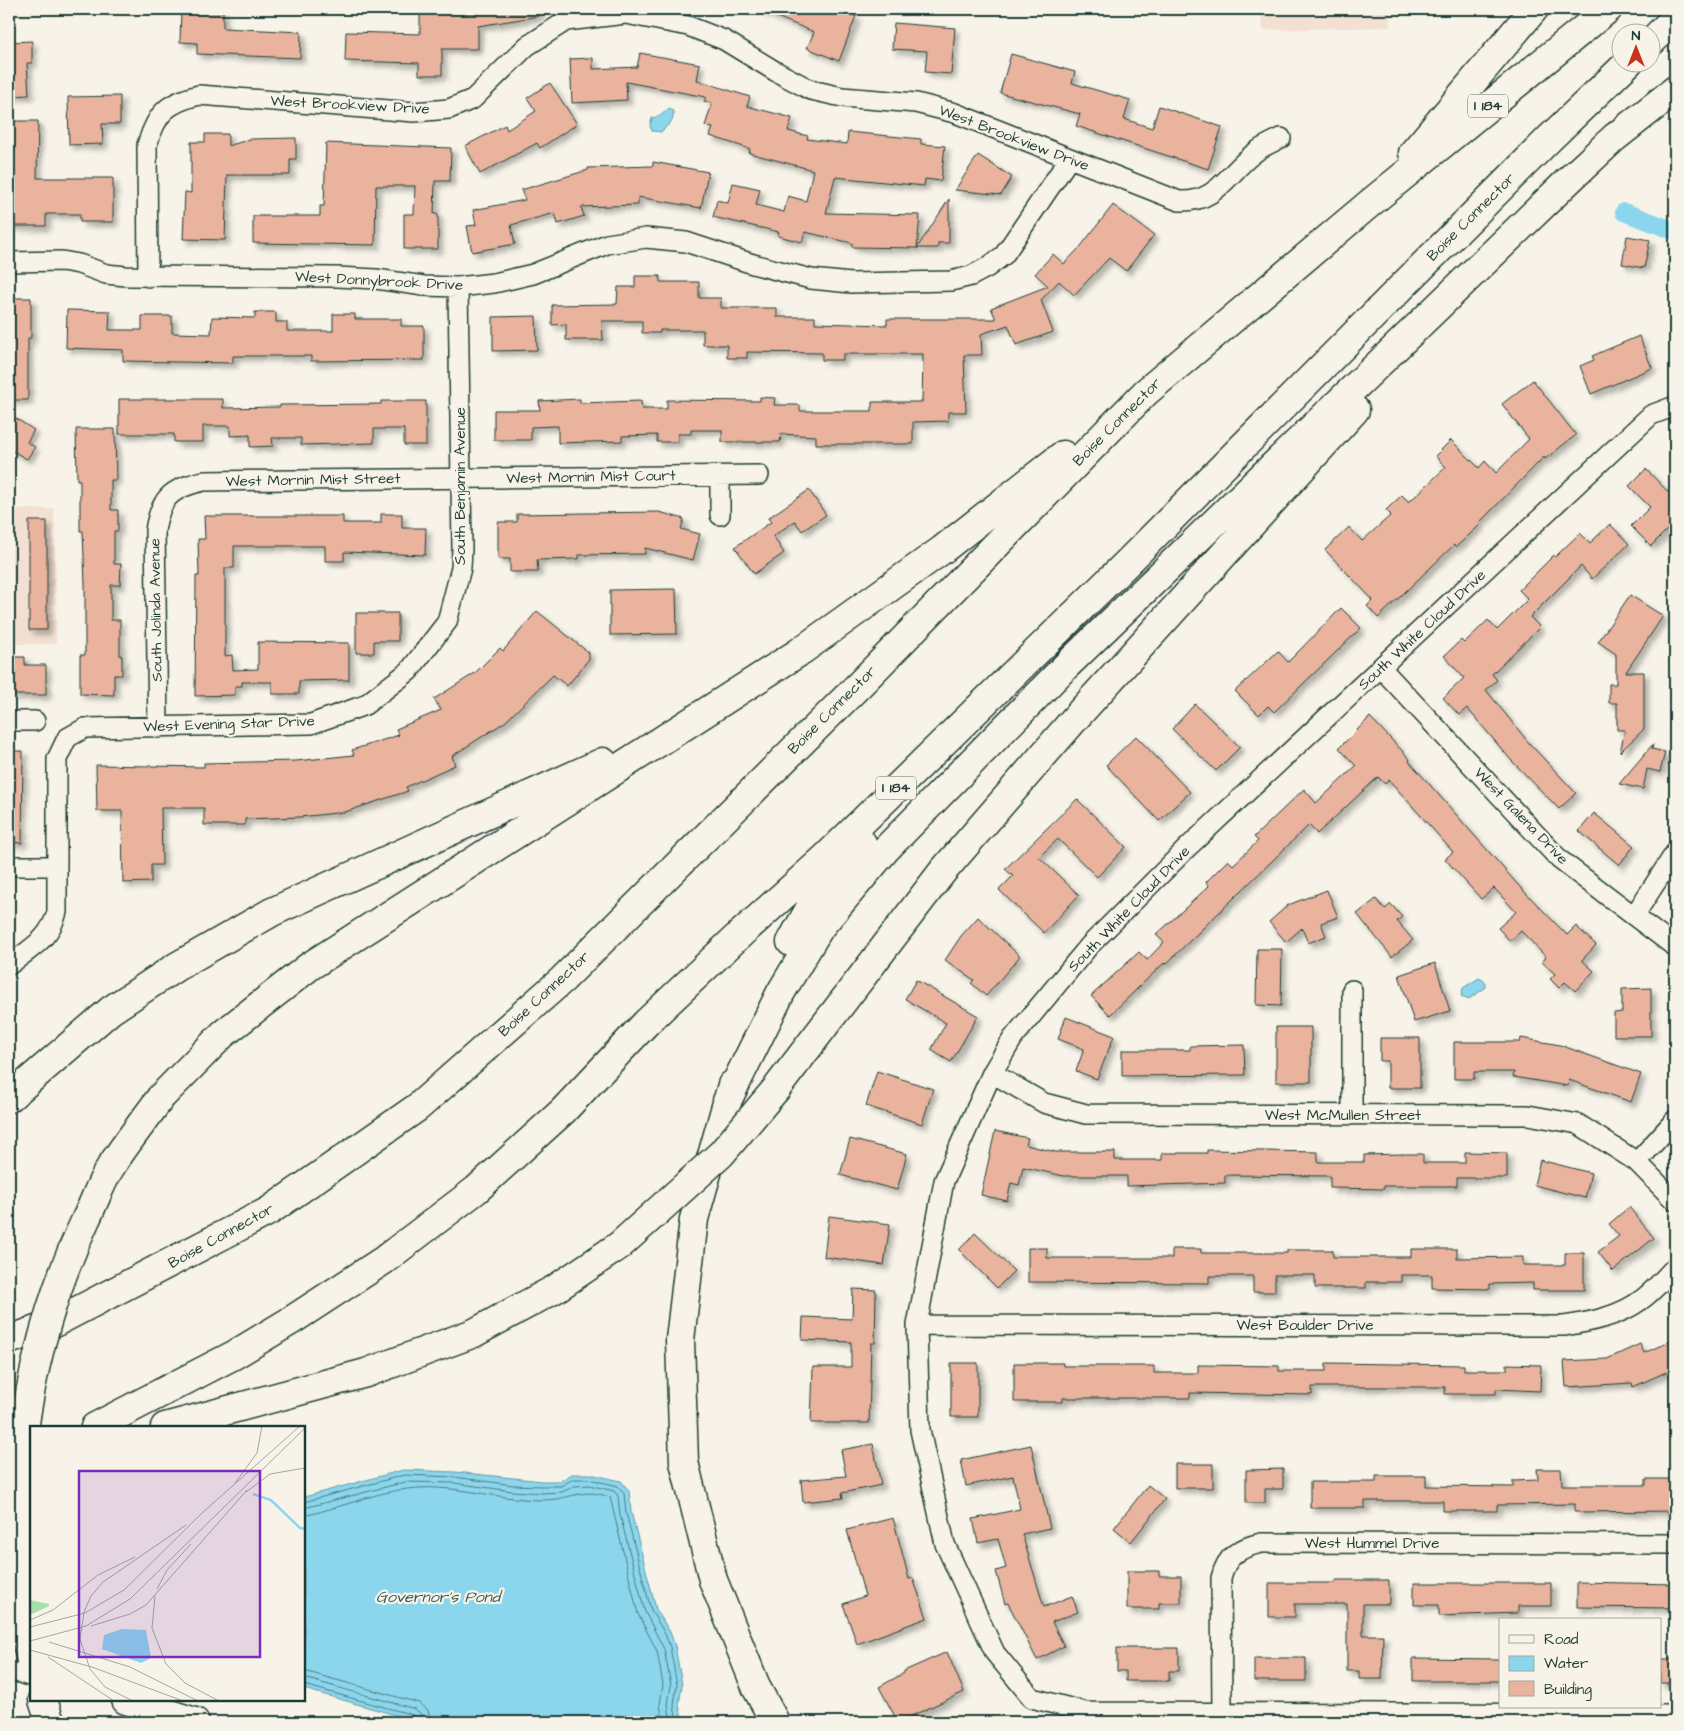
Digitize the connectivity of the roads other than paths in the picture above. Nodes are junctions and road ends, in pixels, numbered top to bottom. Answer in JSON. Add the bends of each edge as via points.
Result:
{"nodes":[{"id":1,"x":1534,"y":9,"type":"edge"},
{"id":2,"x":1608,"y":9,"type":"edge"},
{"id":3,"x":1675,"y":18,"type":"edge"},
{"id":4,"x":1662,"y":31,"type":"edge"},
{"id":5,"x":1619,"y":72,"type":"edge"},
{"id":6,"x":1675,"y":90,"type":"edge"},
{"id":7,"x":1281,"y":138,"type":"dead end"},
{"id":8,"x":1069,"y":159,"type":"junction"},
{"id":9,"x":1569,"y":180,"type":"junction"},
{"id":10,"x":1369,"y":204,"type":"junction"},
{"id":11,"x":9,"y":262,"type":"edge"},
{"id":12,"x":148,"y":277,"type":"junction"},
{"id":13,"x":458,"y":287,"type":"junction"},
{"id":14,"x":1146,"y":392,"type":"junction"},
{"id":15,"x":1675,"y":406,"type":"edge"},
{"id":16,"x":759,"y":475,"type":"dead end"},
{"id":17,"x":720,"y":476,"type":"junction"},
{"id":18,"x":461,"y":478,"type":"junction"},
{"id":19,"x":169,"y":496,"type":"joint"},
{"id":20,"x":720,"y":515,"type":"dead end"},
{"id":21,"x":1381,"y":668,"type":"junction"},
{"id":22,"x":409,"y":671,"type":"joint"},
{"id":23,"x":995,"y":692,"type":"junction"},
{"id":24,"x":695,"y":719,"type":"junction"},
{"id":25,"x":35,"y":720,"type":"dead end"},
{"id":26,"x":9,"y":721,"type":"edge"},
{"id":27,"x":158,"y":728,"type":"junction"},
{"id":28,"x":1675,"y":853,"type":"edge"},
{"id":29,"x":9,"y":866,"type":"edge"},
{"id":30,"x":57,"y":866,"type":"junction"},
{"id":31,"x":1634,"y":916,"type":"junction"},
{"id":32,"x":1675,"y":946,"type":"edge"},
{"id":33,"x":9,"y":964,"type":"edge"},
{"id":34,"x":1352,"y":990,"type":"dead end"},
{"id":35,"x":992,"y":1073,"type":"junction"},
{"id":36,"x":9,"y":1098,"type":"edge"},
{"id":37,"x":727,"y":1101,"type":"junction"},
{"id":38,"x":1352,"y":1115,"type":"junction"},
{"id":39,"x":1675,"y":1120,"type":"edge"},
{"id":40,"x":1636,"y":1162,"type":"junction"},
{"id":41,"x":1675,"y":1201,"type":"edge"},
{"id":42,"x":1675,"y":1268,"type":"edge"},
{"id":43,"x":917,"y":1324,"type":"junction"},
{"id":44,"x":9,"y":1340,"type":"edge"},
{"id":45,"x":98,"y":1426,"type":"edge"},
{"id":46,"x":169,"y":1426,"type":"edge"},
{"id":47,"x":30,"y":1456,"type":"edge"},
{"id":48,"x":30,"y":1464,"type":"edge"},
{"id":49,"x":9,"y":1465,"type":"edge"},
{"id":50,"x":9,"y":1470,"type":"edge"},
{"id":51,"x":1675,"y":1544,"type":"edge"},
{"id":52,"x":30,"y":1656,"type":"edge"},
{"id":53,"x":9,"y":1665,"type":"edge"},
{"id":54,"x":30,"y":1672,"type":"edge"},
{"id":55,"x":43,"y":1701,"type":"edge"},
{"id":56,"x":129,"y":1701,"type":"edge"},
{"id":57,"x":1222,"y":1713,"type":"junction"},
{"id":58,"x":1675,"y":1714,"type":"edge"},
{"id":59,"x":1107,"y":1717,"type":"edge"},
{"id":60,"x":50,"y":1722,"type":"edge"},
{"id":61,"x":195,"y":1722,"type":"edge"},
{"id":62,"x":775,"y":1722,"type":"edge"}],
"edges":[{"from":1,"to":10,"type":"highway"},
{"from":2,"to":10,"type":"highway","name":"Boise Connector","number":"I 184"},
{"from":3,"to":4,"type":"highway"},
{"from":5,"to":23,"type":"highway","name":"Boise Connector","number":"I 184"},
{"from":6,"to":9,"type":"highway","via":[[1614,138]]},
{"from":7,"to":8,"type":"street","name":"West Brookview Drive","via":[[1256,151],[1213,193],[1193,202],[1179,201]]},
{"from":8,"to":12,"type":"street","name":"West Brookview Drive","via":[[955,113],[916,104],[842,98],[811,90],[724,40],[688,26],[626,14],[566,21],[527,46],[473,99],[450,109],[414,112],[199,95],[178,100],[162,111],[147,145]]},
{"from":8,"to":13,"type":"street","name":"West Donnybrook Drive","via":[[1004,255],[971,276],[952,281],[852,283],[811,279],[686,242],[646,238],[598,247],[525,276]]},
{"from":9,"to":37,"type":"highway","via":[[1066,666],[886,849],[820,927],[781,992]]},
{"from":9,"to":46,"type":"highway","bridge":true,"via":[[1078,715],[943,871],[776,1089],[721,1154],[620,1246],[555,1289],[474,1333],[366,1373]]},
{"from":10,"to":14,"type":"highway","name":"Boise Connector","number":"I 184"},
{"from":11,"to":12,"type":"street","name":"West Donnybrook Drive","via":[[62,261],[106,274]]},
{"from":12,"to":13,"type":"street","name":"West Donnybrook Drive","via":[[337,277]]},
{"from":13,"to":18,"type":"street","name":"South Benjamin Avenue"},
{"from":14,"to":24,"type":"highway","via":[[942,550],[798,653]]},
{"from":14,"to":44,"type":"highway","name":"Boise Connector","number":"I 184","via":[[860,684],[562,980],[418,1107],[269,1211],[52,1324]]},
{"from":15,"to":21,"type":"street","name":"South White Cloud Drive","via":[[1651,415]]},
{"from":16,"to":17,"type":"street","name":"West Mornin Mist Court"},
{"from":17,"to":18,"type":"street","name":"West Mornin Mist Court"},
{"from":17,"to":20,"type":"street"},
{"from":18,"to":19,"type":"street","name":"West Mornin Mist Street","via":[[204,481],[185,485]]},
{"from":18,"to":22,"type":"street","name":"South Benjamin Avenue","via":[[461,568],[447,622]]},
{"from":19,"to":27,"type":"street","name":"South Jolinda Avenue","via":[[158,511],[155,531]]},
{"from":21,"to":31,"type":"street","name":"West Galena Drive","via":[[1560,860]]},
{"from":21,"to":35,"type":"street","name":"South White Cloud Drive","via":[[1188,848],[1089,946],[1013,1038]]},
{"from":22,"to":27,"type":"street","name":"West Evening Star Drive","via":[[365,705],[312,724]]},
{"from":23,"to":37,"type":"highway","via":[[861,843],[810,908],[767,986]]},
{"from":23,"to":45,"type":"highway","name":"Boise Connector","number":"I 184","via":[[824,859],[646,1023],[563,1111],[476,1190],[384,1260],[292,1320],[234,1355]]},
{"from":24,"to":36,"type":"highway","via":[[272,912],[176,966],[111,1010]]},
{"from":24,"to":52,"type":"highway","bridge":true,"via":[[310,966],[223,1034],[161,1097],[110,1168],[70,1253],[47,1313],[24,1407],[13,1484],[13,1562]]},
{"from":25,"to":26,"type":"street"},
{"from":27,"to":30,"type":"street","name":"West Evening Star Drive","via":[[85,728],[67,738],[57,759]]},
{"from":28,"to":31,"type":"street"},
{"from":29,"to":30,"type":"street"},
{"from":30,"to":33,"type":"street","via":[[57,912],[53,927],[44,938]]},
{"from":31,"to":32,"type":"street","name":"West Galena Drive"},
{"from":34,"to":38,"type":"street"},
{"from":35,"to":38,"type":"street","name":"West McMullen Street","via":[[1044,1103],[1086,1114]]},
{"from":35,"to":43,"type":"street","name":"South White Cloud Drive","via":[[944,1182]]},
{"from":37,"to":62,"type":"highway","via":[[693,1228],[680,1340],[684,1462],[713,1580],[757,1689]]},
{"from":38,"to":40,"type":"street","name":"West McMullen Street","via":[[1528,1115],[1578,1124]]},
{"from":39,"to":40,"type":"street"},
{"from":40,"to":41,"type":"street","name":"West McMullen Street"},
{"from":42,"to":43,"type":"street","name":"West Boulder Drive","via":[[1642,1300],[1623,1311],[1564,1326]]},
{"from":43,"to":59,"type":"street","name":"South White Cloud Drive","via":[[920,1430],[946,1544],[995,1653],[1032,1698]]},
{"from":47,"to":49,"type":"highway"},
{"from":48,"to":50,"type":"highway"},
{"from":51,"to":57,"type":"street","name":"West Hummel Drive","via":[[1261,1543],[1246,1546],[1231,1555],[1221,1578]]},
{"from":53,"to":54,"type":"highway"},
{"from":55,"to":60,"type":"highway"},
{"from":56,"to":61,"type":"highway"},
{"from":57,"to":58,"type":"street","name":"South White Cloud Drive"},
{"from":57,"to":59,"type":"street","name":"South White Cloud Drive"}]}
